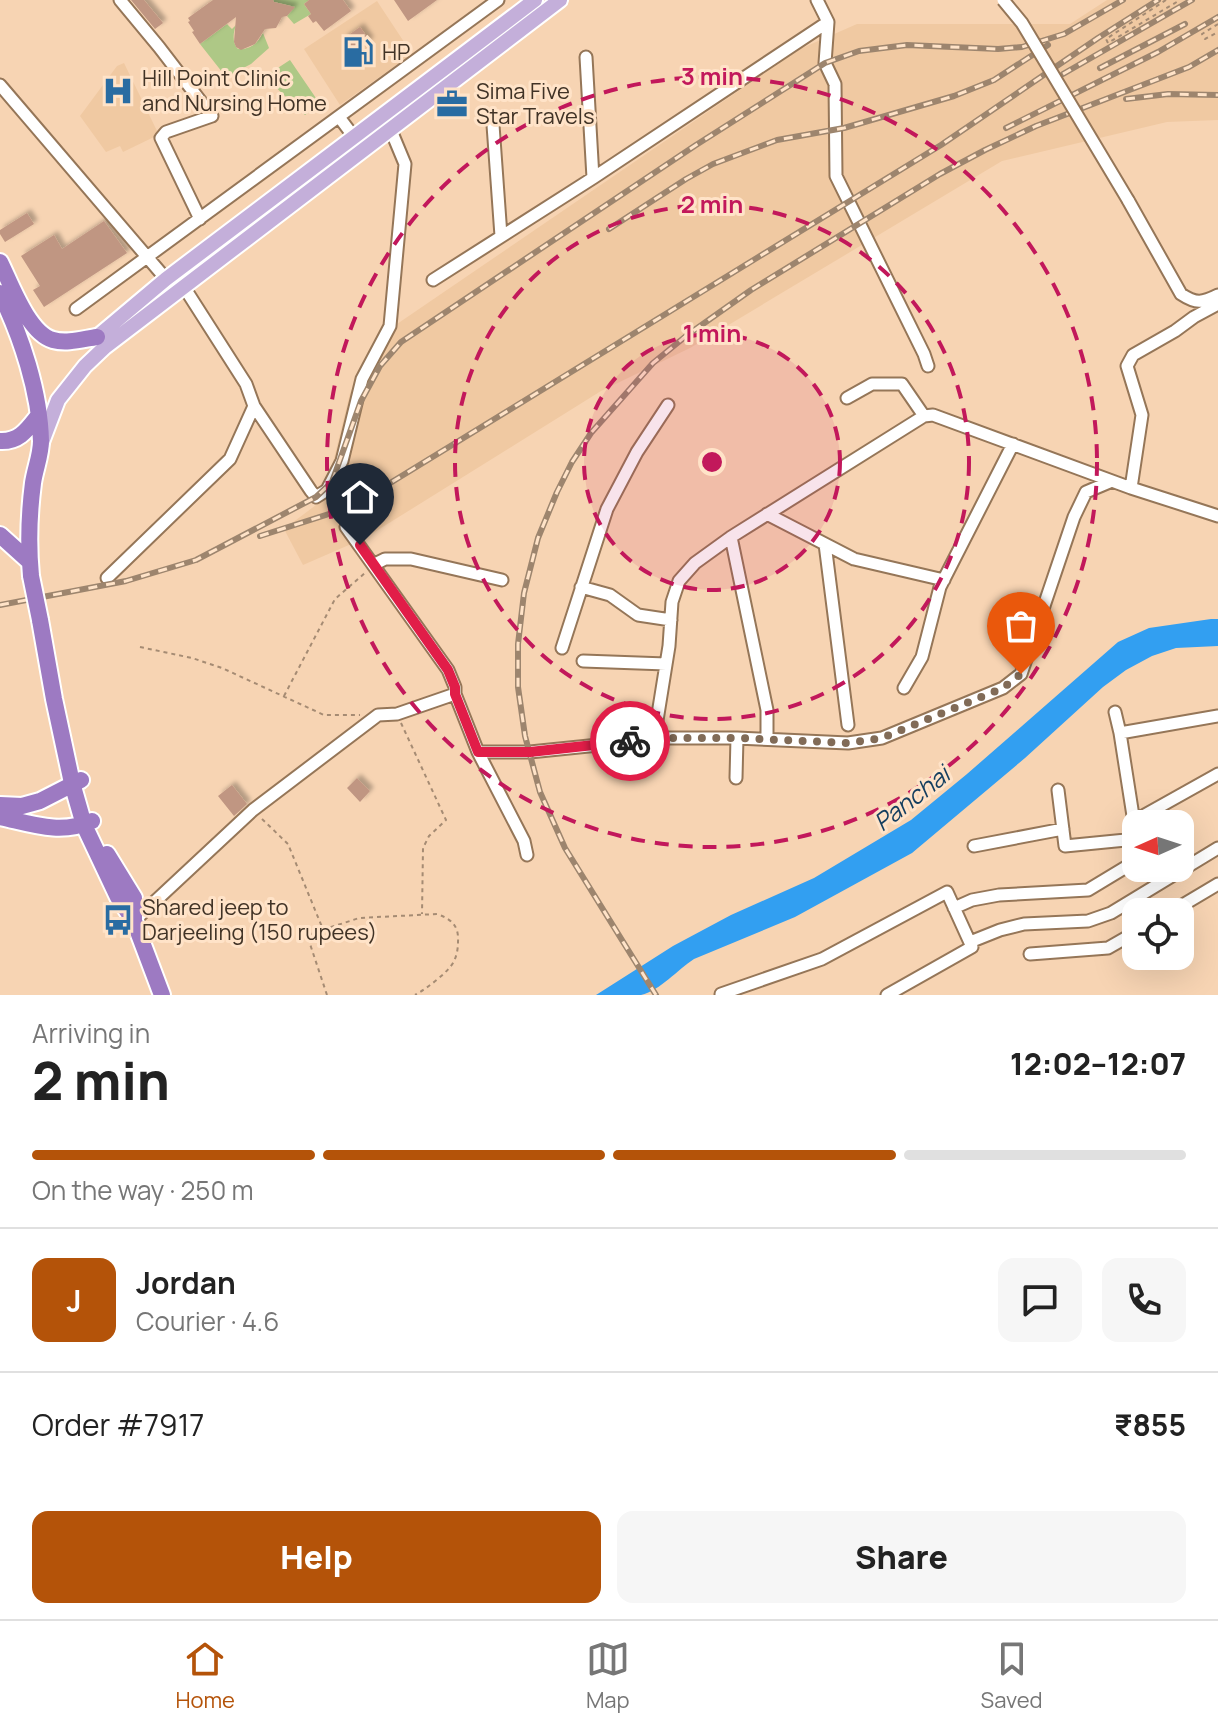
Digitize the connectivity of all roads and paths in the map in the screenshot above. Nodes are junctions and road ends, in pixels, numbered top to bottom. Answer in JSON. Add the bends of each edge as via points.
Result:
{"nodes":[{"id":1,"x":120,"y":0,"type":"edge"},
{"id":2,"x":498,"y":0,"type":"edge"},
{"id":3,"x":535,"y":0,"type":"edge"},
{"id":4,"x":560,"y":0,"type":"edge"},
{"id":5,"x":817,"y":0,"type":"edge"},
{"id":6,"x":1003,"y":0,"type":"edge"},
{"id":7,"x":1166,"y":0,"type":"edge"},
{"id":8,"x":1180,"y":0,"type":"edge"},
{"id":9,"x":828,"y":22,"type":"junction"},
{"id":10,"x":1218,"y":24,"type":"edge"},
{"id":11,"x":1218,"y":32,"type":"edge"},
{"id":12,"x":586,"y":57,"type":"dead end"},
{"id":13,"x":0,"y":85,"type":"edge"},
{"id":14,"x":339,"y":117,"type":"junction"},
{"id":15,"x":493,"y":125,"type":"dead end"},
{"id":16,"x":390,"y":128,"type":"junction"},
{"id":17,"x":358,"y":143,"type":"junction"},
{"id":18,"x":593,"y":178,"type":"junction"},
{"id":19,"x":200,"y":219,"type":"junction"},
{"id":20,"x":501,"y":236,"type":"junction"},
{"id":21,"x":147,"y":257,"type":"junction"},
{"id":22,"x":0,"y":262,"type":"edge"},
{"id":23,"x":166,"y":279,"type":"junction"},
{"id":24,"x":433,"y":280,"type":"dead end"},
{"id":25,"x":184,"y":287,"type":"junction"},
{"id":26,"x":0,"y":293,"type":"edge"},
{"id":27,"x":1218,"y":295,"type":"edge"},
{"id":28,"x":1218,"y":304,"type":"edge"},
{"id":29,"x":76,"y":309,"type":"dead end"},
{"id":30,"x":97,"y":337,"type":"joint"},
{"id":31,"x":928,"y":366,"type":"dead end"},
{"id":32,"x":847,"y":398,"type":"dead end"},
{"id":33,"x":668,"y":405,"type":"dead end"},
{"id":34,"x":254,"y":406,"type":"junction"},
{"id":35,"x":38,"y":409,"type":"junction"},
{"id":36,"x":924,"y":416,"type":"junction"},
{"id":37,"x":0,"y":441,"type":"edge"},
{"id":38,"x":41,"y":443,"type":"junction"},
{"id":39,"x":1013,"y":444,"type":"junction"},
{"id":40,"x":1112,"y":481,"type":"junction"},
{"id":41,"x":1131,"y":488,"type":"junction"},
{"id":42,"x":767,"y":514,"type":"junction"},
{"id":43,"x":1218,"y":516,"type":"edge"},
{"id":44,"x":346,"y":527,"type":"dead end"},
{"id":45,"x":0,"y":535,"type":"edge"},
{"id":46,"x":731,"y":537,"type":"junction"},
{"id":47,"x":825,"y":544,"type":"junction"},
{"id":48,"x":375,"y":564,"type":"junction"},
{"id":49,"x":30,"y":569,"type":"junction"},
{"id":50,"x":107,"y":578,"type":"dead end"},
{"id":51,"x":502,"y":580,"type":"dead end"},
{"id":52,"x":944,"y":580,"type":"junction"},
{"id":53,"x":581,"y":587,"type":"junction"},
{"id":54,"x":671,"y":620,"type":"junction"},
{"id":55,"x":140,"y":647,"type":"dead end"},
{"id":56,"x":562,"y":648,"type":"dead end"},
{"id":57,"x":583,"y":661,"type":"dead end"},
{"id":58,"x":666,"y":664,"type":"junction"},
{"id":59,"x":904,"y":688,"type":"dead end"},
{"id":60,"x":455,"y":694,"type":"junction"},
{"id":61,"x":284,"y":696,"type":"junction"},
{"id":62,"x":1115,"y":712,"type":"dead end"},
{"id":63,"x":397,"y":714,"type":"junction"},
{"id":64,"x":378,"y":715,"type":"junction"},
{"id":65,"x":1218,"y":716,"type":"edge"},
{"id":66,"x":848,"y":725,"type":"dead end"},
{"id":67,"x":1120,"y":733,"type":"junction"},
{"id":68,"x":737,"y":738,"type":"junction"},
{"id":69,"x":654,"y":739,"type":"junction"},
{"id":70,"x":767,"y":739,"type":"junction"},
{"id":71,"x":478,"y":752,"type":"junction"},
{"id":72,"x":1218,"y":774,"type":"edge"},
{"id":73,"x":736,"y":778,"type":"dead end"},
{"id":74,"x":77,"y":781,"type":"junction"},
{"id":75,"x":1058,"y":790,"type":"dead end"},
{"id":76,"x":0,"y":805,"type":"edge"},
{"id":77,"x":253,"y":810,"type":"junction"},
{"id":78,"x":1132,"y":810,"type":"edge"},
{"id":79,"x":1154,"y":810,"type":"edge"},
{"id":80,"x":0,"y":817,"type":"edge"},
{"id":81,"x":89,"y":823,"type":"junction"},
{"id":82,"x":1063,"y":829,"type":"junction"},
{"id":83,"x":1122,"y":839,"type":"edge"},
{"id":84,"x":974,"y":846,"type":"dead end"},
{"id":85,"x":1218,"y":848,"type":"edge"},
{"id":86,"x":527,"y":855,"type":"dead end"},
{"id":87,"x":1122,"y":869,"type":"edge"},
{"id":88,"x":1218,"y":884,"type":"edge"},
{"id":89,"x":1194,"y":898,"type":"edge"},
{"id":90,"x":954,"y":908,"type":"junction"},
{"id":91,"x":422,"y":915,"type":"junction"},
{"id":92,"x":134,"y":921,"type":"junction"},
{"id":93,"x":322,"y":928,"type":"junction"},
{"id":94,"x":1122,"y":940,"type":"edge"},
{"id":95,"x":970,"y":942,"type":"junction"},
{"id":96,"x":1030,"y":954,"type":"dead end"},
{"id":97,"x":162,"y":995,"type":"edge"},
{"id":98,"x":327,"y":995,"type":"edge"},
{"id":99,"x":415,"y":995,"type":"edge"},
{"id":100,"x":722,"y":995,"type":"edge"},
{"id":101,"x":887,"y":995,"type":"edge"}],
"edges":[{"from":1,"to":19,"type":"street","via":[[212,116],[161,138]]},
{"from":2,"to":14,"type":"street"},
{"from":3,"to":17,"type":"main road"},
{"from":4,"to":16,"type":"main road"},
{"from":5,"to":9,"type":"street"},
{"from":6,"to":27,"type":"street","bridge":true,"via":[[1022,23],[1181,294],[1192,302]]},
{"from":7,"to":8,"type":"path","via":[[1106,39],[1108,43]]},
{"from":9,"to":18,"type":"street"},
{"from":9,"to":31,"type":"street","via":[[825,63],[835,84],[836,176]]},
{"from":10,"to":11,"type":"path","via":[[1202,34],[1205,39]]},
{"from":12,"to":18,"type":"street"},
{"from":13,"to":21,"type":"street"},
{"from":14,"to":17,"type":"street"},
{"from":14,"to":19,"type":"street"},
{"from":15,"to":20,"type":"street"},
{"from":16,"to":17,"type":"main road"},
{"from":16,"to":34,"type":"street","via":[[405,164],[390,326],[362,379],[342,461],[327,490],[316,497]]},
{"from":17,"to":23,"type":"main road"},
{"from":17,"to":25,"type":"main road"},
{"from":18,"to":20,"type":"street"},
{"from":19,"to":21,"type":"street"},
{"from":20,"to":24,"type":"street"},
{"from":21,"to":23,"type":"street"},
{"from":21,"to":29,"type":"street"},
{"from":22,"to":30,"type":"highway","via":[[39,332],[51,340]]},
{"from":23,"to":30,"type":"main road"},
{"from":25,"to":34,"type":"street","via":[[246,384]]},
{"from":25,"to":38,"type":"main road","via":[[85,366],[58,400]]},
{"from":26,"to":35,"type":"highway","via":[[20,339]]},
{"from":28,"to":41,"type":"street","via":[[1133,355],[1127,366],[1142,415]]},
{"from":32,"to":36,"type":"street","via":[[872,384],[902,384]]},
{"from":33,"to":53,"type":"street","via":[[607,509]]},
{"from":34,"to":50,"type":"street","via":[[230,459]]},
{"from":35,"to":37,"type":"highway","via":[[22,436]]},
{"from":35,"to":38,"type":"highway"},
{"from":36,"to":39,"type":"street"},
{"from":36,"to":42,"type":"street"},
{"from":38,"to":49,"type":"highway","via":[[29,526]]},
{"from":39,"to":40,"type":"street"},
{"from":39,"to":52,"type":"street"},
{"from":40,"to":41,"type":"street"},
{"from":40,"to":70,"type":"street","via":[[1086,492],[1021,674],[1003,688],[882,738],[848,743]]},
{"from":41,"to":43,"type":"street"},
{"from":42,"to":46,"type":"street"},
{"from":42,"to":47,"type":"street"},
{"from":44,"to":48,"type":"street"},
{"from":45,"to":49,"type":"highway"},
{"from":46,"to":54,"type":"street","via":[[679,581]]},
{"from":46,"to":70,"type":"street","via":[[767,710]]},
{"from":47,"to":52,"type":"street","via":[[854,559]]},
{"from":47,"to":66,"type":"street"},
{"from":48,"to":51,"type":"street","via":[[411,559]]},
{"from":48,"to":60,"type":"street","via":[[448,670]]},
{"from":48,"to":61,"type":"path","via":[[335,599]]},
{"from":49,"to":74,"type":"highway","bridge":true,"via":[[54,699]]},
{"from":52,"to":59,"type":"street","via":[[922,657]]},
{"from":53,"to":54,"type":"street","via":[[610,595],[638,615]]},
{"from":53,"to":56,"type":"street"},
{"from":54,"to":58,"type":"street"},
{"from":55,"to":61,"type":"path","via":[[222,668]]},
{"from":57,"to":58,"type":"street"},
{"from":58,"to":69,"type":"street"},
{"from":60,"to":63,"type":"street"},
{"from":60,"to":71,"type":"street"},
{"from":61,"to":64,"type":"path","via":[[324,715]]},
{"from":62,"to":67,"type":"street"},
{"from":63,"to":64,"type":"street"},
{"from":63,"to":91,"type":"path","via":[[446,820],[423,848]]},
{"from":64,"to":77,"type":"street"},
{"from":65,"to":67,"type":"street"},
{"from":67,"to":78,"type":"street"},
{"from":68,"to":69,"type":"street"},
{"from":68,"to":70,"type":"street"},
{"from":68,"to":73,"type":"street"},
{"from":69,"to":71,"type":"street"},
{"from":71,"to":86,"type":"street"},
{"from":72,"to":79,"type":"street"},
{"from":74,"to":76,"type":"highway","via":[[40,801]]},
{"from":74,"to":81,"type":"highway"},
{"from":75,"to":82,"type":"street"},
{"from":77,"to":92,"type":"street"},
{"from":77,"to":93,"type":"path","via":[[288,844]]},
{"from":80,"to":81,"type":"highway","via":[[50,828]]},
{"from":81,"to":92,"type":"highway","via":[[134,898]]},
{"from":82,"to":83,"type":"street","via":[[1065,846]]},
{"from":82,"to":84,"type":"street"},
{"from":85,"to":95,"type":"street","via":[[1111,913],[1088,921],[1024,924]]},
{"from":87,"to":90,"type":"street","via":[[1088,890],[999,895]]},
{"from":88,"to":89,"type":"street"},
{"from":90,"to":95,"type":"street"},
{"from":90,"to":100,"type":"street","via":[[947,892],[822,959]]},
{"from":91,"to":93,"type":"path","via":[[359,918]]},
{"from":91,"to":99,"type":"path","via":[[437,914],[456,924],[458,951],[454,963]]},
{"from":92,"to":97,"type":"highway"},
{"from":93,"to":98,"type":"path","via":[[307,935]]},
{"from":94,"to":96,"type":"street","via":[[1108,948]]},
{"from":95,"to":101,"type":"street","via":[[972,947]]}]}
